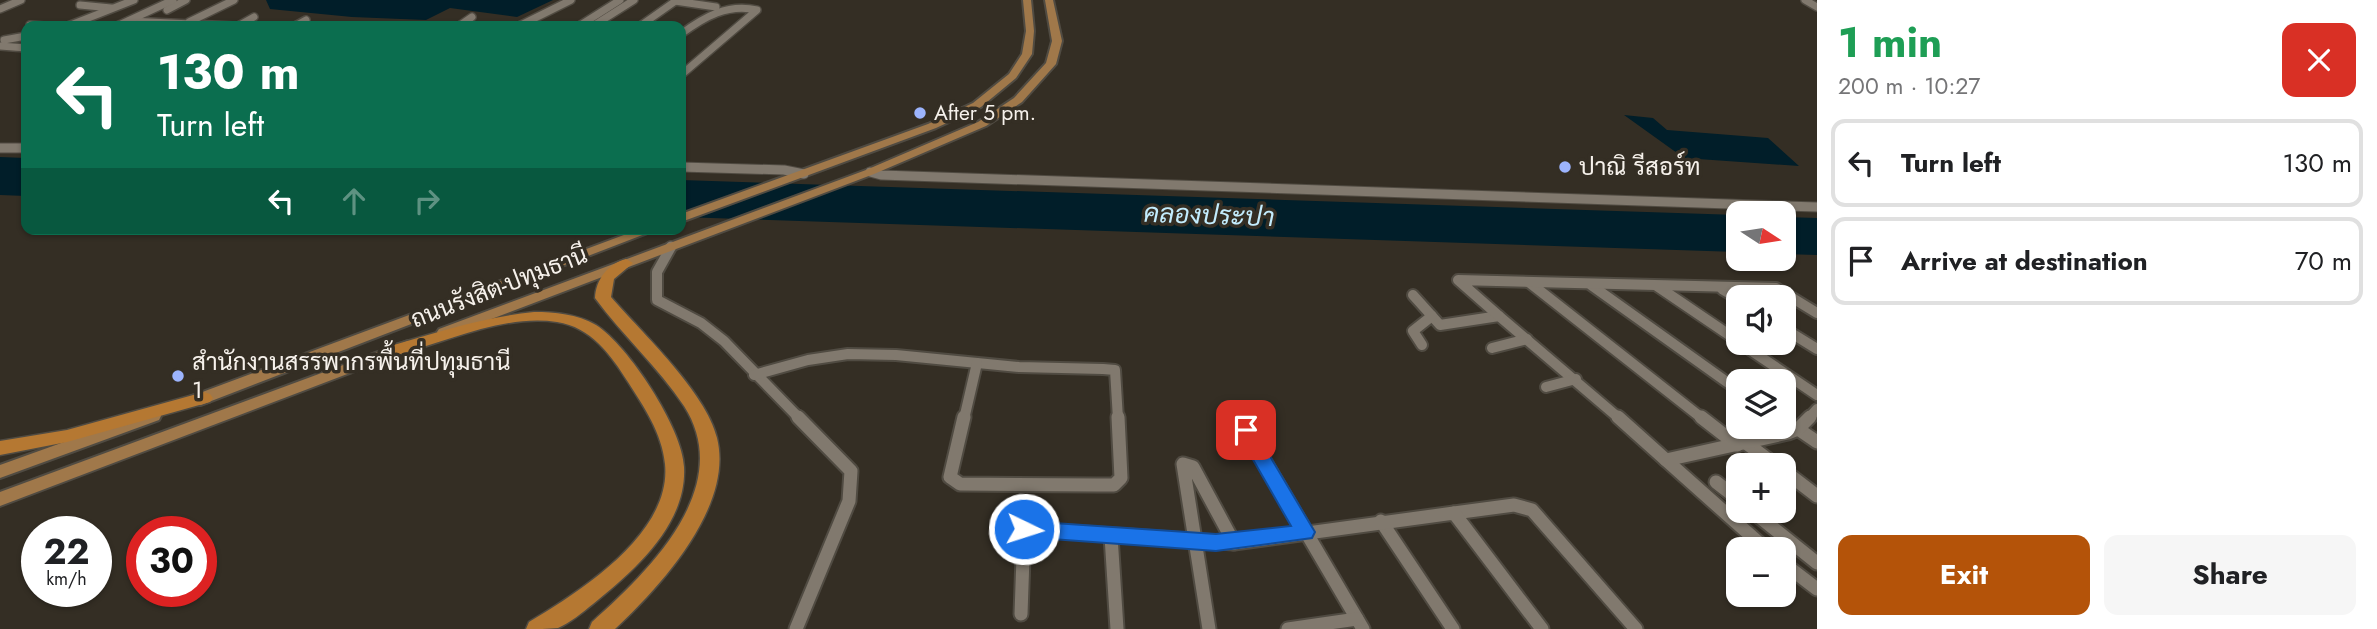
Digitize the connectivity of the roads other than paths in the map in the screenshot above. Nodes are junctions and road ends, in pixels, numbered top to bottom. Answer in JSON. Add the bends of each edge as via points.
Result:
{"nodes":[{"id":1,"x":12,"y":0,"type":"edge"},
{"id":2,"x":21,"y":0,"type":"edge"},
{"id":3,"x":134,"y":0,"type":"edge"},
{"id":4,"x":173,"y":0,"type":"edge"},
{"id":5,"x":186,"y":0,"type":"edge"},
{"id":6,"x":234,"y":0,"type":"edge"},
{"id":7,"x":571,"y":0,"type":"edge"},
{"id":8,"x":620,"y":0,"type":"edge"},
{"id":9,"x":634,"y":0,"type":"edge"},
{"id":10,"x":1027,"y":0,"type":"edge"},
{"id":11,"x":1049,"y":0,"type":"edge"},
{"id":12,"x":1805,"y":0,"type":"edge"},
{"id":13,"x":676,"y":1,"type":"edge"},
{"id":14,"x":80,"y":5,"type":"dead end"},
{"id":15,"x":0,"y":7,"type":"edge"},
{"id":16,"x":716,"y":7,"type":"junction"},
{"id":17,"x":1817,"y":7,"type":"edge"},
{"id":18,"x":114,"y":8,"type":"junction"},
{"id":19,"x":163,"y":11,"type":"dead end"},
{"id":20,"x":139,"y":16,"type":"junction"},
{"id":21,"x":254,"y":17,"type":"dead end"},
{"id":22,"x":472,"y":17,"type":"dead end"},
{"id":23,"x":81,"y":21,"type":"edge"},
{"id":24,"x":135,"y":21,"type":"edge"},
{"id":25,"x":184,"y":21,"type":"edge"},
{"id":26,"x":195,"y":21,"type":"edge"},
{"id":27,"x":246,"y":21,"type":"edge"},
{"id":28,"x":466,"y":21,"type":"edge"},
{"id":29,"x":523,"y":21,"type":"edge"},
{"id":30,"x":587,"y":21,"type":"edge"},
{"id":31,"x":601,"y":21,"type":"edge"},
{"id":32,"x":647,"y":21,"type":"edge"},
{"id":33,"x":686,"y":30,"type":"edge"},
{"id":34,"x":21,"y":37,"type":"edge"},
{"id":35,"x":2,"y":43,"type":"edge"},
{"id":36,"x":21,"y":46,"type":"edge"},
{"id":37,"x":686,"y":61,"type":"edge"},
{"id":38,"x":696,"y":62,"type":"junction"},
{"id":39,"x":686,"y":71,"type":"edge"},
{"id":40,"x":0,"y":148,"type":"edge"},
{"id":41,"x":21,"y":148,"type":"edge"},
{"id":42,"x":686,"y":167,"type":"edge"},
{"id":43,"x":870,"y":172,"type":"junction"},
{"id":44,"x":799,"y":176,"type":"junction"},
{"id":45,"x":1817,"y":207,"type":"edge"},
{"id":46,"x":686,"y":216,"type":"edge"},
{"id":47,"x":636,"y":235,"type":"edge"},
{"id":48,"x":671,"y":246,"type":"junction"},
{"id":49,"x":626,"y":263,"type":"junction"},
{"id":50,"x":1530,"y":283,"type":"junction"},
{"id":51,"x":1591,"y":285,"type":"junction"},
{"id":52,"x":1657,"y":286,"type":"junction"},
{"id":53,"x":1720,"y":287,"type":"junction"},
{"id":54,"x":1726,"y":291,"type":"edge"},
{"id":55,"x":1413,"y":295,"type":"dead end"},
{"id":56,"x":1817,"y":313,"type":"edge"},
{"id":57,"x":1432,"y":316,"type":"junction"},
{"id":58,"x":1499,"y":316,"type":"junction"},
{"id":59,"x":1726,"y":333,"type":"edge"},
{"id":60,"x":1796,"y":336,"type":"edge"},
{"id":61,"x":1527,"y":339,"type":"junction"},
{"id":62,"x":1422,"y":345,"type":"dead end"},
{"id":63,"x":1492,"y":348,"type":"dead end"},
{"id":64,"x":1817,"y":349,"type":"edge"},
{"id":65,"x":396,"y":350,"type":"junction"},
{"id":66,"x":1758,"y":355,"type":"edge"},
{"id":67,"x":976,"y":363,"type":"junction"},
{"id":68,"x":754,"y":375,"type":"junction"},
{"id":69,"x":1576,"y":379,"type":"junction"},
{"id":70,"x":1726,"y":381,"type":"edge"},
{"id":71,"x":1546,"y":387,"type":"dead end"},
{"id":72,"x":1817,"y":395,"type":"edge"},
{"id":73,"x":204,"y":398,"type":"junction"},
{"id":74,"x":1817,"y":409,"type":"edge"},
{"id":75,"x":1796,"y":424,"type":"edge"},
{"id":76,"x":1796,"y":429,"type":"edge"},
{"id":77,"x":1246,"y":430,"type":"dead end"},
{"id":78,"x":1757,"y":439,"type":"edge"},
{"id":79,"x":1817,"y":442,"type":"edge"},
{"id":80,"x":1742,"y":444,"type":"junction"},
{"id":81,"x":0,"y":448,"type":"edge"},
{"id":82,"x":1756,"y":453,"type":"edge"},
{"id":83,"x":1666,"y":460,"type":"junction"},
{"id":84,"x":0,"y":472,"type":"edge"},
{"id":85,"x":1796,"y":480,"type":"edge"},
{"id":86,"x":1716,"y":482,"type":"dead end"},
{"id":87,"x":1726,"y":490,"type":"edge"},
{"id":88,"x":1817,"y":496,"type":"edge"},
{"id":89,"x":0,"y":499,"type":"edge"},
{"id":90,"x":1454,"y":513,"type":"junction"},
{"id":91,"x":1381,"y":521,"type":"junction"},
{"id":92,"x":1764,"y":523,"type":"edge"},
{"id":93,"x":1305,"y":532,"type":"junction"},
{"id":94,"x":1111,"y":536,"type":"junction"},
{"id":95,"x":1752,"y":537,"type":"edge"},
{"id":96,"x":1778,"y":537,"type":"edge"},
{"id":97,"x":1197,"y":542,"type":"junction"},
{"id":98,"x":1234,"y":543,"type":"junction"},
{"id":99,"x":1796,"y":551,"type":"edge"},
{"id":100,"x":1817,"y":563,"type":"edge"},
{"id":101,"x":1796,"y":573,"type":"edge"},
{"id":102,"x":644,"y":586,"type":"junction"},
{"id":103,"x":1817,"y":589,"type":"edge"},
{"id":104,"x":1021,"y":614,"type":"dead end"},
{"id":105,"x":1360,"y":624,"type":"edge"},
{"id":106,"x":537,"y":629,"type":"edge"},
{"id":107,"x":588,"y":629,"type":"edge"},
{"id":108,"x":600,"y":629,"type":"edge"},
{"id":109,"x":796,"y":629,"type":"edge"},
{"id":110,"x":1117,"y":629,"type":"edge"},
{"id":111,"x":1209,"y":629,"type":"edge"},
{"id":112,"x":1288,"y":629,"type":"edge"},
{"id":113,"x":1453,"y":629,"type":"edge"},
{"id":114,"x":1542,"y":629,"type":"edge"},
{"id":115,"x":1636,"y":629,"type":"edge"}],
"edges":[{"from":1,"to":15,"type":"street"},
{"from":2,"to":15,"type":"street"},
{"from":3,"to":18,"type":"street"},
{"from":4,"to":20,"type":"street"},
{"from":5,"to":19,"type":"street"},
{"from":6,"to":26,"type":"street"},
{"from":7,"to":29,"type":"street"},
{"from":8,"to":30,"type":"street"},
{"from":9,"to":31,"type":"street"},
{"from":10,"to":44,"type":"main road","via":[[1027,54],[1013,76],[992,95],[932,127]]},
{"from":11,"to":43,"type":"main road","name":"ถนนรังสิต-ปทุมธานี","via":[[1056,51],[1030,89],[982,124]]},
{"from":12,"to":17,"type":"street"},
{"from":13,"to":16,"type":"street"},
{"from":13,"to":32,"type":"street"},
{"from":14,"to":18,"type":"street"},
{"from":16,"to":33,"type":"street"},
{"from":16,"to":38,"type":"street","via":[[730,1],[757,10]]},
{"from":18,"to":23,"type":"street"},
{"from":20,"to":24,"type":"street"},
{"from":20,"to":25,"type":"street"},
{"from":21,"to":27,"type":"street"},
{"from":22,"to":28,"type":"street"},
{"from":34,"to":35,"type":"street"},
{"from":35,"to":36,"type":"street"},
{"from":37,"to":38,"type":"street"},
{"from":38,"to":39,"type":"street"},
{"from":40,"to":41,"type":"street"},
{"from":42,"to":44,"type":"street","via":[[784,170]]},
{"from":43,"to":45,"type":"street"},
{"from":43,"to":48,"type":"main road","name":"ถนนรังสิต-ปทุมธานี"},
{"from":44,"to":46,"type":"main road"},
{"from":47,"to":73,"type":"main road","name":"ถนนรังสิต-ปทุมธานี"},
{"from":48,"to":49,"type":"main road","name":"ถนนรังสิต-ปทุมธานี"},
{"from":48,"to":68,"type":"street","via":[[655,278],[657,300],[701,323]]},
{"from":49,"to":65,"type":"main road","name":"ถนนรังสิต-ปทุมธานี"},
{"from":49,"to":102,"type":"highway","via":[[608,274],[603,298],[694,408],[708,438],[709,471],[698,511]]},
{"from":50,"to":51,"type":"street"},
{"from":50,"to":58,"type":"street","via":[[1458,280]]},
{"from":50,"to":80,"type":"street"},
{"from":51,"to":52,"type":"street"},
{"from":51,"to":70,"type":"street"},
{"from":52,"to":53,"type":"street"},
{"from":52,"to":59,"type":"street"},
{"from":53,"to":54,"type":"street"},
{"from":53,"to":56,"type":"street","via":[[1776,288]]},
{"from":55,"to":57,"type":"street"},
{"from":57,"to":58,"type":"street","via":[[1440,325]]},
{"from":57,"to":62,"type":"street","via":[[1413,331]]},
{"from":58,"to":61,"type":"street"},
{"from":60,"to":64,"type":"street"},
{"from":61,"to":63,"type":"street"},
{"from":61,"to":69,"type":"street"},
{"from":65,"to":89,"type":"main road","name":"ถนนรังสิต-ปทุมธานี"},
{"from":65,"to":106,"type":"highway","via":[[527,317],[576,322],[615,348],[662,421],[675,468],[674,491],[662,518],[638,550],[598,587]]},
{"from":66,"to":72,"type":"street"},
{"from":67,"to":67,"type":"street","via":[[1115,370],[1121,478],[1114,485],[1097,485],[960,484],[950,477]]},
{"from":67,"to":68,"type":"street","via":[[830,356]]},
{"from":68,"to":109,"type":"street","via":[[852,471],[849,500]]},
{"from":69,"to":71,"type":"street"},
{"from":69,"to":83,"type":"street"},
{"from":73,"to":81,"type":"highway","via":[[67,436]]},
{"from":73,"to":84,"type":"main road","name":"ถนนรังสิต-ปทุมธานี"},
{"from":74,"to":75,"type":"street"},
{"from":76,"to":79,"type":"street"},
{"from":77,"to":93,"type":"street"},
{"from":78,"to":80,"type":"street"},
{"from":80,"to":82,"type":"street"},
{"from":80,"to":83,"type":"street"},
{"from":83,"to":95,"type":"street"},
{"from":85,"to":88,"type":"street"},
{"from":86,"to":87,"type":"street"},
{"from":90,"to":91,"type":"street"},
{"from":90,"to":114,"type":"street"},
{"from":90,"to":115,"type":"street","via":[[1514,505],[1532,510]]},
{"from":91,"to":93,"type":"street"},
{"from":91,"to":113,"type":"street"},
{"from":92,"to":96,"type":"street"},
{"from":93,"to":98,"type":"street"},
{"from":93,"to":105,"type":"street"},
{"from":94,"to":97,"type":"street"},
{"from":94,"to":104,"type":"street","via":[[1024,529]]},
{"from":94,"to":110,"type":"street"},
{"from":97,"to":98,"type":"street"},
{"from":97,"to":98,"type":"street","via":[[1184,464],[1193,467]]},
{"from":97,"to":111,"type":"street"},
{"from":99,"to":100,"type":"street"},
{"from":101,"to":103,"type":"street"},
{"from":102,"to":107,"type":"highway"},
{"from":102,"to":108,"type":"highway"},
{"from":105,"to":112,"type":"street"}]}
